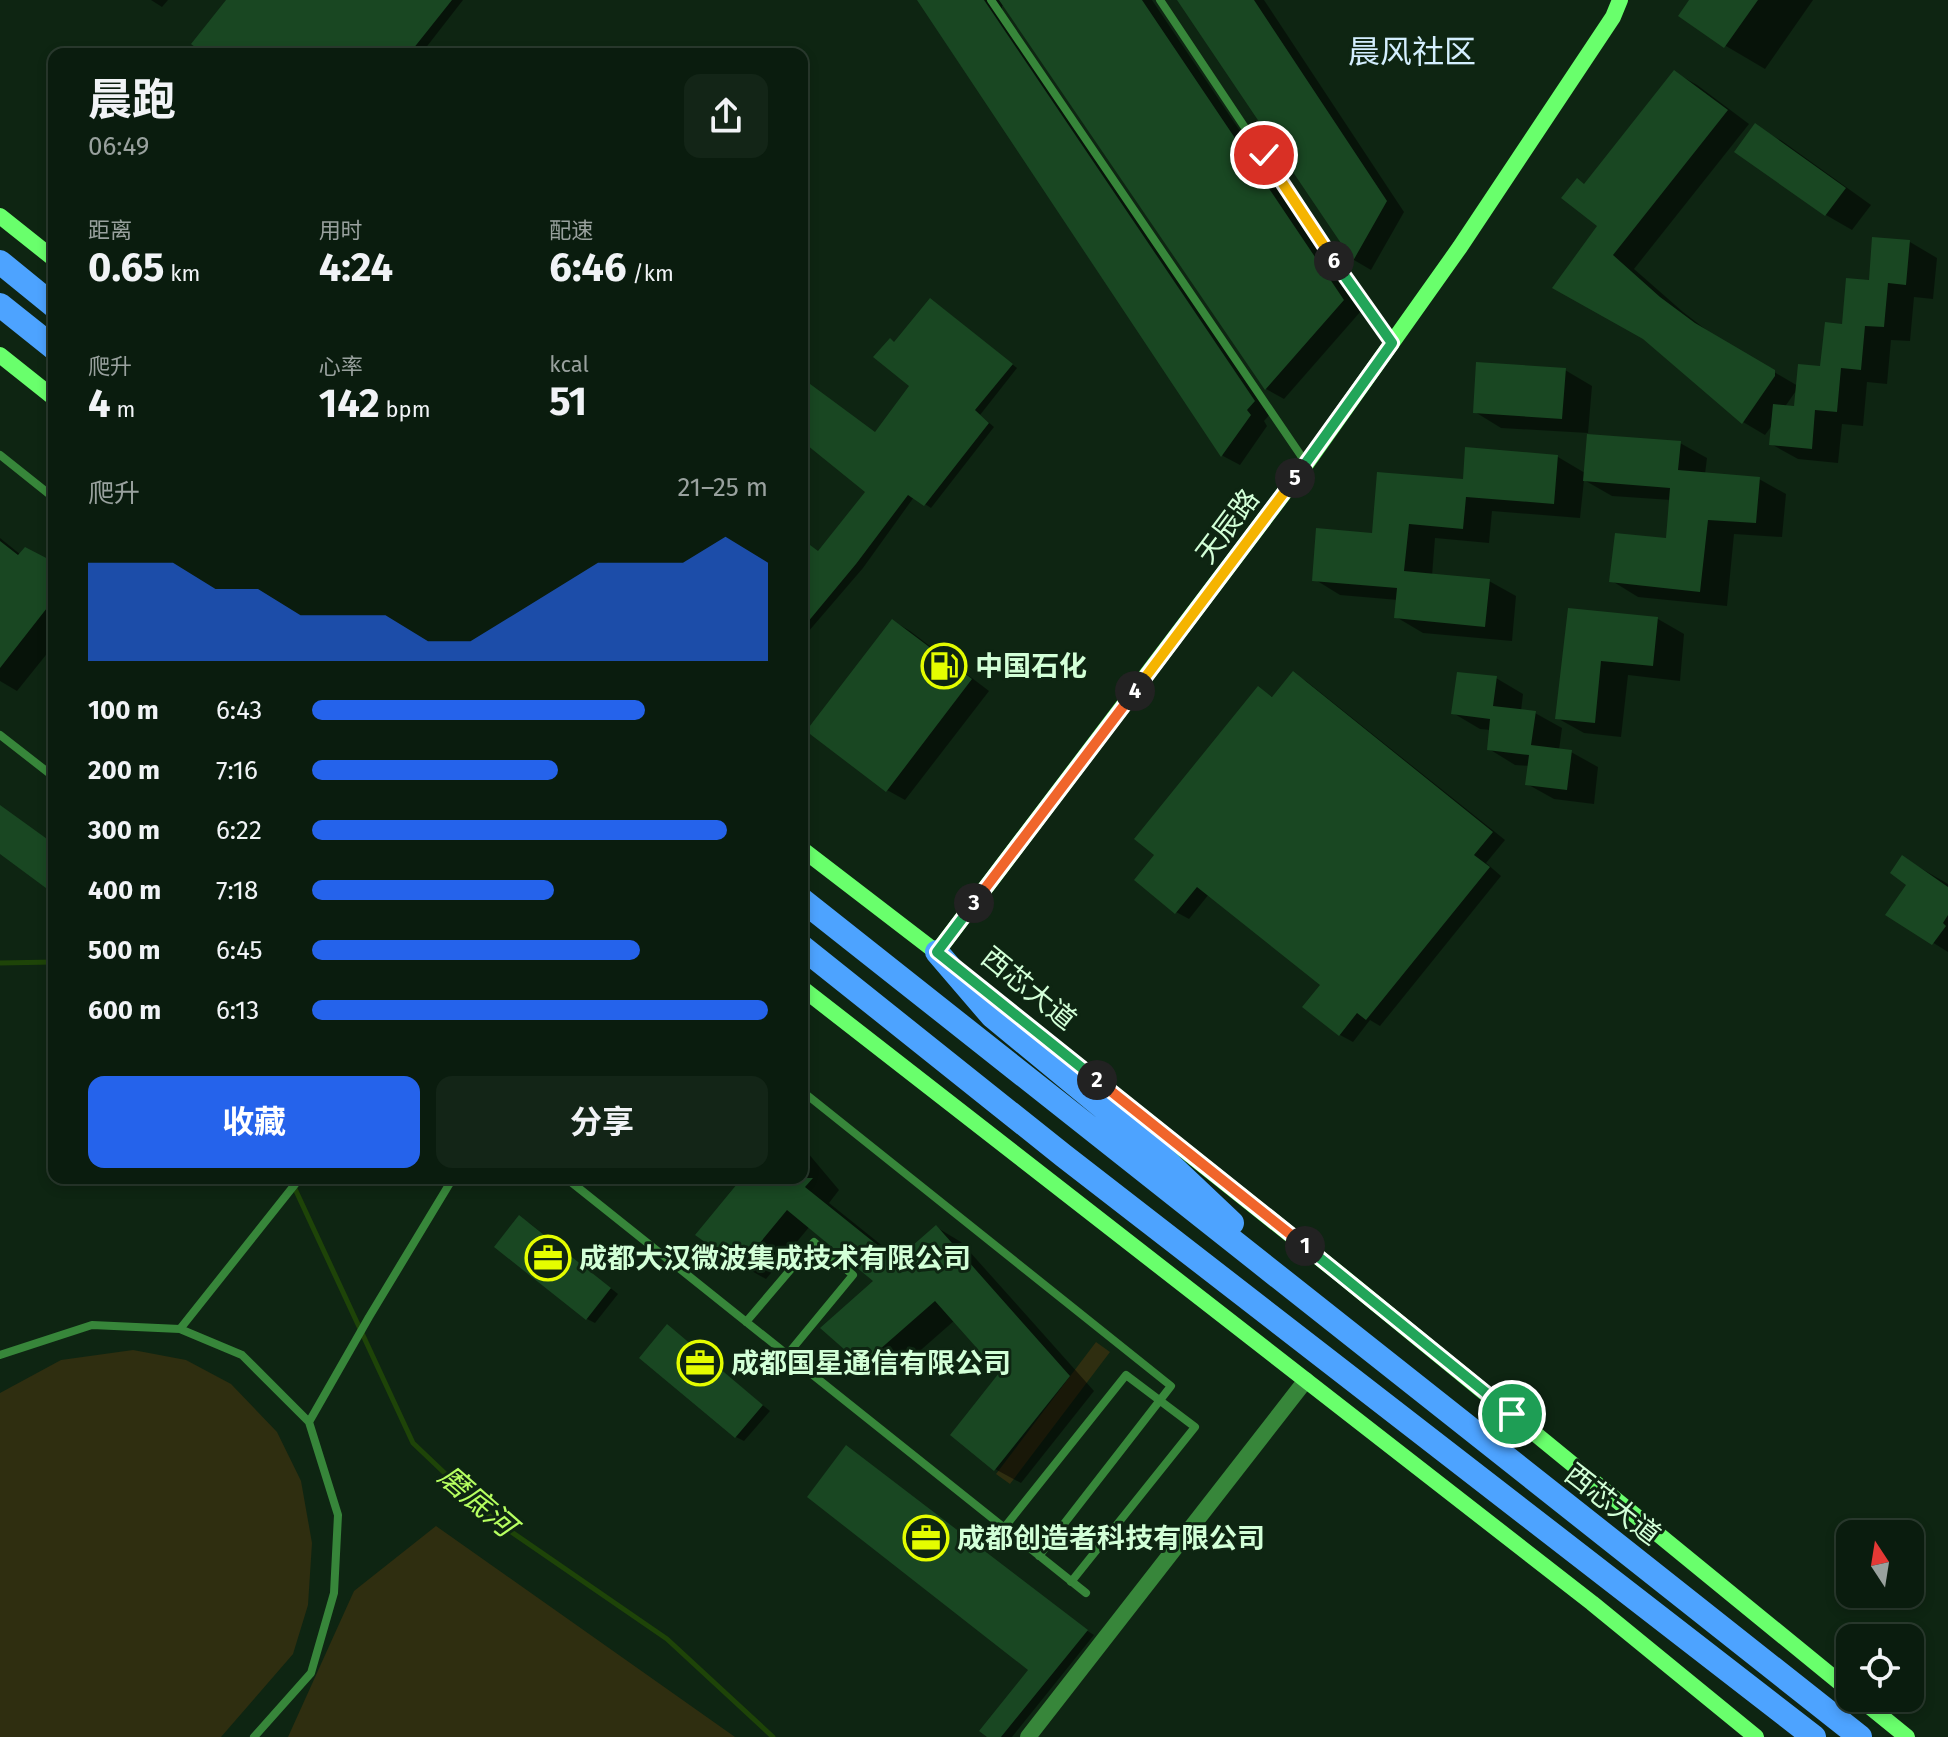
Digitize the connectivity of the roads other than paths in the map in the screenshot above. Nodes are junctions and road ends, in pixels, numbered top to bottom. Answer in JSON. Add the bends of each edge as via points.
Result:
{"nodes":[{"id":1,"x":991,"y":0,"type":"edge"},
{"id":2,"x":1160,"y":0,"type":"edge"},
{"id":3,"x":1620,"y":0,"type":"edge"},
{"id":4,"x":0,"y":216,"type":"edge"},
{"id":5,"x":48,"y":254,"type":"edge"},
{"id":6,"x":0,"y":262,"type":"edge"},
{"id":7,"x":48,"y":301,"type":"edge"},
{"id":8,"x":0,"y":305,"type":"edge"},
{"id":9,"x":48,"y":343,"type":"edge"},
{"id":10,"x":1392,"y":343,"type":"junction"},
{"id":11,"x":0,"y":355,"type":"edge"},
{"id":12,"x":48,"y":393,"type":"edge"},
{"id":13,"x":0,"y":455,"type":"edge"},
{"id":14,"x":1306,"y":464,"type":"junction"},
{"id":15,"x":48,"y":493,"type":"edge"},
{"id":16,"x":0,"y":735,"type":"edge"},
{"id":17,"x":48,"y":772,"type":"edge"},
{"id":18,"x":808,"y":854,"type":"edge"},
{"id":19,"x":808,"y":905,"type":"edge"},
{"id":20,"x":808,"y":952,"type":"edge"},
{"id":21,"x":937,"y":952,"type":"junction"},
{"id":22,"x":808,"y":973,"type":"edge"},
{"id":23,"x":808,"y":993,"type":"edge"},
{"id":24,"x":808,"y":1096,"type":"edge"},
{"id":25,"x":1064,"y":1156,"type":"junction"},
{"id":26,"x":294,"y":1184,"type":"edge"},
{"id":27,"x":449,"y":1184,"type":"edge"},
{"id":28,"x":574,"y":1184,"type":"edge"},
{"id":29,"x":746,"y":1322,"type":"junction"},
{"id":30,"x":180,"y":1329,"type":"junction"},
{"id":31,"x":1354,"y":1337,"type":"junction"},
{"id":32,"x":0,"y":1355,"type":"edge"},
{"id":33,"x":787,"y":1355,"type":"junction"},
{"id":34,"x":1306,"y":1380,"type":"junction"},
{"id":35,"x":1160,"y":1401,"type":"junction"},
{"id":36,"x":309,"y":1422,"type":"junction"},
{"id":37,"x":1004,"y":1528,"type":"junction"},
{"id":38,"x":1039,"y":1556,"type":"junction"},
{"id":39,"x":1071,"y":1582,"type":"junction"},
{"id":40,"x":1086,"y":1593,"type":"dead end"},
{"id":41,"x":1836,"y":1680,"type":"edge"},
{"id":42,"x":1876,"y":1712,"type":"edge"},
{"id":43,"x":254,"y":1737,"type":"edge"},
{"id":44,"x":1028,"y":1737,"type":"edge"},
{"id":45,"x":1756,"y":1737,"type":"edge"},
{"id":46,"x":1814,"y":1737,"type":"edge"},
{"id":47,"x":1860,"y":1737,"type":"edge"},
{"id":48,"x":1907,"y":1737,"type":"edge"}],
"edges":[{"from":1,"to":14,"type":"lane"},
{"from":2,"to":10,"type":"lane"},
{"from":3,"to":10,"type":"main road","name":"天辰路"},
{"from":4,"to":5,"type":"main road"},
{"from":6,"to":7,"type":"highway"},
{"from":8,"to":9,"type":"highway"},
{"from":10,"to":14,"type":"main road","name":"天辰路"},
{"from":11,"to":12,"type":"main road"},
{"from":13,"to":15,"type":"lane"},
{"from":14,"to":21,"type":"main road","name":"天辰路"},
{"from":16,"to":17,"type":"lane"},
{"from":18,"to":21,"type":"main road","name":"西芯大道"},
{"from":19,"to":31,"type":"highway","name":"西芯大道"},
{"from":20,"to":25,"type":"highway"},
{"from":21,"to":31,"type":"highway","via":[[992,1016],[1157,1152]]},
{"from":21,"to":41,"type":"main road","name":"西芯大道"},
{"from":22,"to":25,"type":"highway"},
{"from":23,"to":34,"type":"main road"},
{"from":24,"to":35,"type":"lane","via":[[1171,1386]]},
{"from":25,"to":46,"type":"highway"},
{"from":26,"to":30,"type":"lane"},
{"from":27,"to":36,"type":"lane"},
{"from":28,"to":29,"type":"lane"},
{"from":29,"to":33,"type":"lane"},
{"from":29,"to":33,"type":"lane","via":[[814,1242],[853,1275]]},
{"from":30,"to":32,"type":"lane","via":[[92,1325]]},
{"from":30,"to":36,"type":"lane","via":[[242,1355]]},
{"from":31,"to":47,"type":"highway","name":"西芯大道"},
{"from":33,"to":37,"type":"lane"},
{"from":34,"to":44,"type":"street"},
{"from":34,"to":45,"type":"main road"},
{"from":35,"to":37,"type":"lane","via":[[1126,1375]]},
{"from":35,"to":38,"type":"lane"},
{"from":35,"to":39,"type":"lane","via":[[1195,1427]]},
{"from":36,"to":43,"type":"lane","via":[[338,1515],[334,1593],[311,1673]]},
{"from":37,"to":38,"type":"lane"},
{"from":38,"to":39,"type":"lane"},
{"from":39,"to":40,"type":"lane"},
{"from":42,"to":48,"type":"main road"}]}
